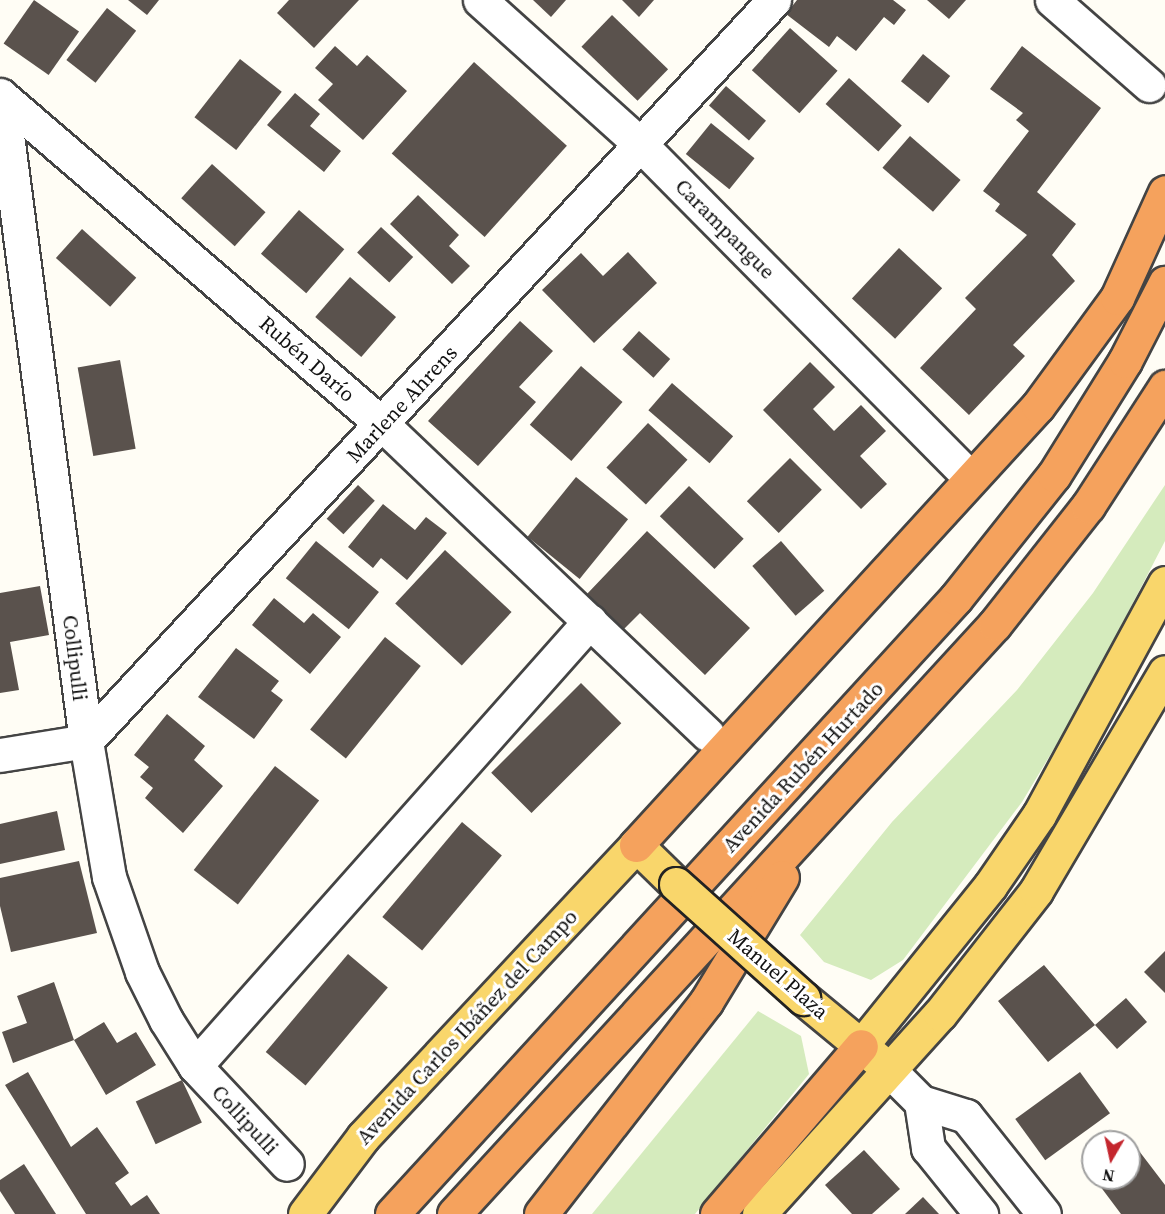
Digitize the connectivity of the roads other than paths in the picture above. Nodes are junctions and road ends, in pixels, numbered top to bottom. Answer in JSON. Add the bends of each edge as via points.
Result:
{"nodes":[{"id":1,"x":480,"y":0,"type":"edge"},
{"id":2,"x":774,"y":0,"type":"edge"},
{"id":3,"x":1052,"y":0,"type":"edge"},
{"id":4,"x":1149,"y":85,"type":"dead end"},
{"id":5,"x":1,"y":96,"type":"edge"},
{"id":6,"x":641,"y":145,"type":"junction"},
{"id":7,"x":1165,"y":192,"type":"edge"},
{"id":8,"x":1165,"y":283,"type":"edge"},
{"id":9,"x":1165,"y":387,"type":"edge"},
{"id":10,"x":383,"y":425,"type":"junction"},
{"id":11,"x":961,"y":468,"type":"dead end"},
{"id":12,"x":1165,"y":583,"type":"edge"},
{"id":13,"x":590,"y":621,"type":"junction"},
{"id":14,"x":1165,"y":672,"type":"edge"},
{"id":15,"x":708,"y":734,"type":"dead end"},
{"id":16,"x":86,"y":741,"type":"junction"},
{"id":17,"x":0,"y":755,"type":"edge"},
{"id":18,"x":808,"y":829,"type":"junction"},
{"id":19,"x":636,"y":845,"type":"junction"},
{"id":20,"x":861,"y":1046,"type":"junction"},
{"id":21,"x":195,"y":1066,"type":"junction"},
{"id":22,"x":889,"y":1070,"type":"junction"},
{"id":23,"x":921,"y":1102,"type":"junction"},
{"id":24,"x":288,"y":1164,"type":"dead end"},
{"id":25,"x":305,"y":1214,"type":"edge"},
{"id":26,"x":392,"y":1214,"type":"edge"},
{"id":27,"x":454,"y":1214,"type":"edge"},
{"id":28,"x":541,"y":1214,"type":"edge"},
{"id":29,"x":717,"y":1214,"type":"edge"},
{"id":30,"x":759,"y":1214,"type":"edge"},
{"id":31,"x":981,"y":1214,"type":"edge"},
{"id":32,"x":1044,"y":1214,"type":"edge"}],
"edges":[{"from":1,"to":6,"type":"street","name":"Carampangue"},
{"from":2,"to":6,"type":"street","name":"Marlene Ahrens"},
{"from":3,"to":4,"type":"street"},
{"from":5,"to":10,"type":"street","name":"Rubén Darío"},
{"from":5,"to":16,"type":"street","name":"Collipulli"},
{"from":6,"to":10,"type":"street","name":"Marlene Ahrens"},
{"from":6,"to":11,"type":"street","name":"Carampangue"},
{"from":7,"to":19,"type":"highway","via":[[1117,298],[1078,356],[988,465]]},
{"from":8,"to":26,"type":"highway","name":"Avenida Rubén Hurtado","via":[[1125,361],[1054,475],[956,598]]},
{"from":9,"to":18,"type":"highway","via":[[1116,467],[1025,587]]},
{"from":10,"to":13,"type":"street","name":"Rubén Darío"},
{"from":10,"to":16,"type":"street","name":"Marlene Ahrens"},
{"from":12,"to":20,"type":"main road","via":[[1039,815],[990,886]]},
{"from":13,"to":15,"type":"street","name":"Rubén Darío"},
{"from":13,"to":21,"type":"street"},
{"from":14,"to":22,"type":"main road","via":[[1036,891]]},
{"from":16,"to":17,"type":"street"},
{"from":16,"to":21,"type":"street","name":"Collipulli","via":[[122,921],[161,1011]]},
{"from":18,"to":27,"type":"highway"},
{"from":18,"to":28,"type":"highway","via":[[735,961]]},
{"from":19,"to":20,"type":"main road","name":"Manuel Plaza","bridge":true},
{"from":19,"to":25,"type":"main road","name":"Avenida Carlos Ibáñez del Campo","via":[[363,1137]]},
{"from":20,"to":22,"type":"main road","name":"Manuel Plaza"},
{"from":20,"to":29,"type":"highway"},
{"from":21,"to":24,"type":"street","name":"Collipulli"},
{"from":22,"to":23,"type":"street","name":"Manuel Plaza"},
{"from":22,"to":30,"type":"main road"},
{"from":23,"to":31,"type":"street","via":[[928,1148]]},
{"from":23,"to":32,"type":"street","name":"Manuel Plaza","via":[[966,1116]]}]}
